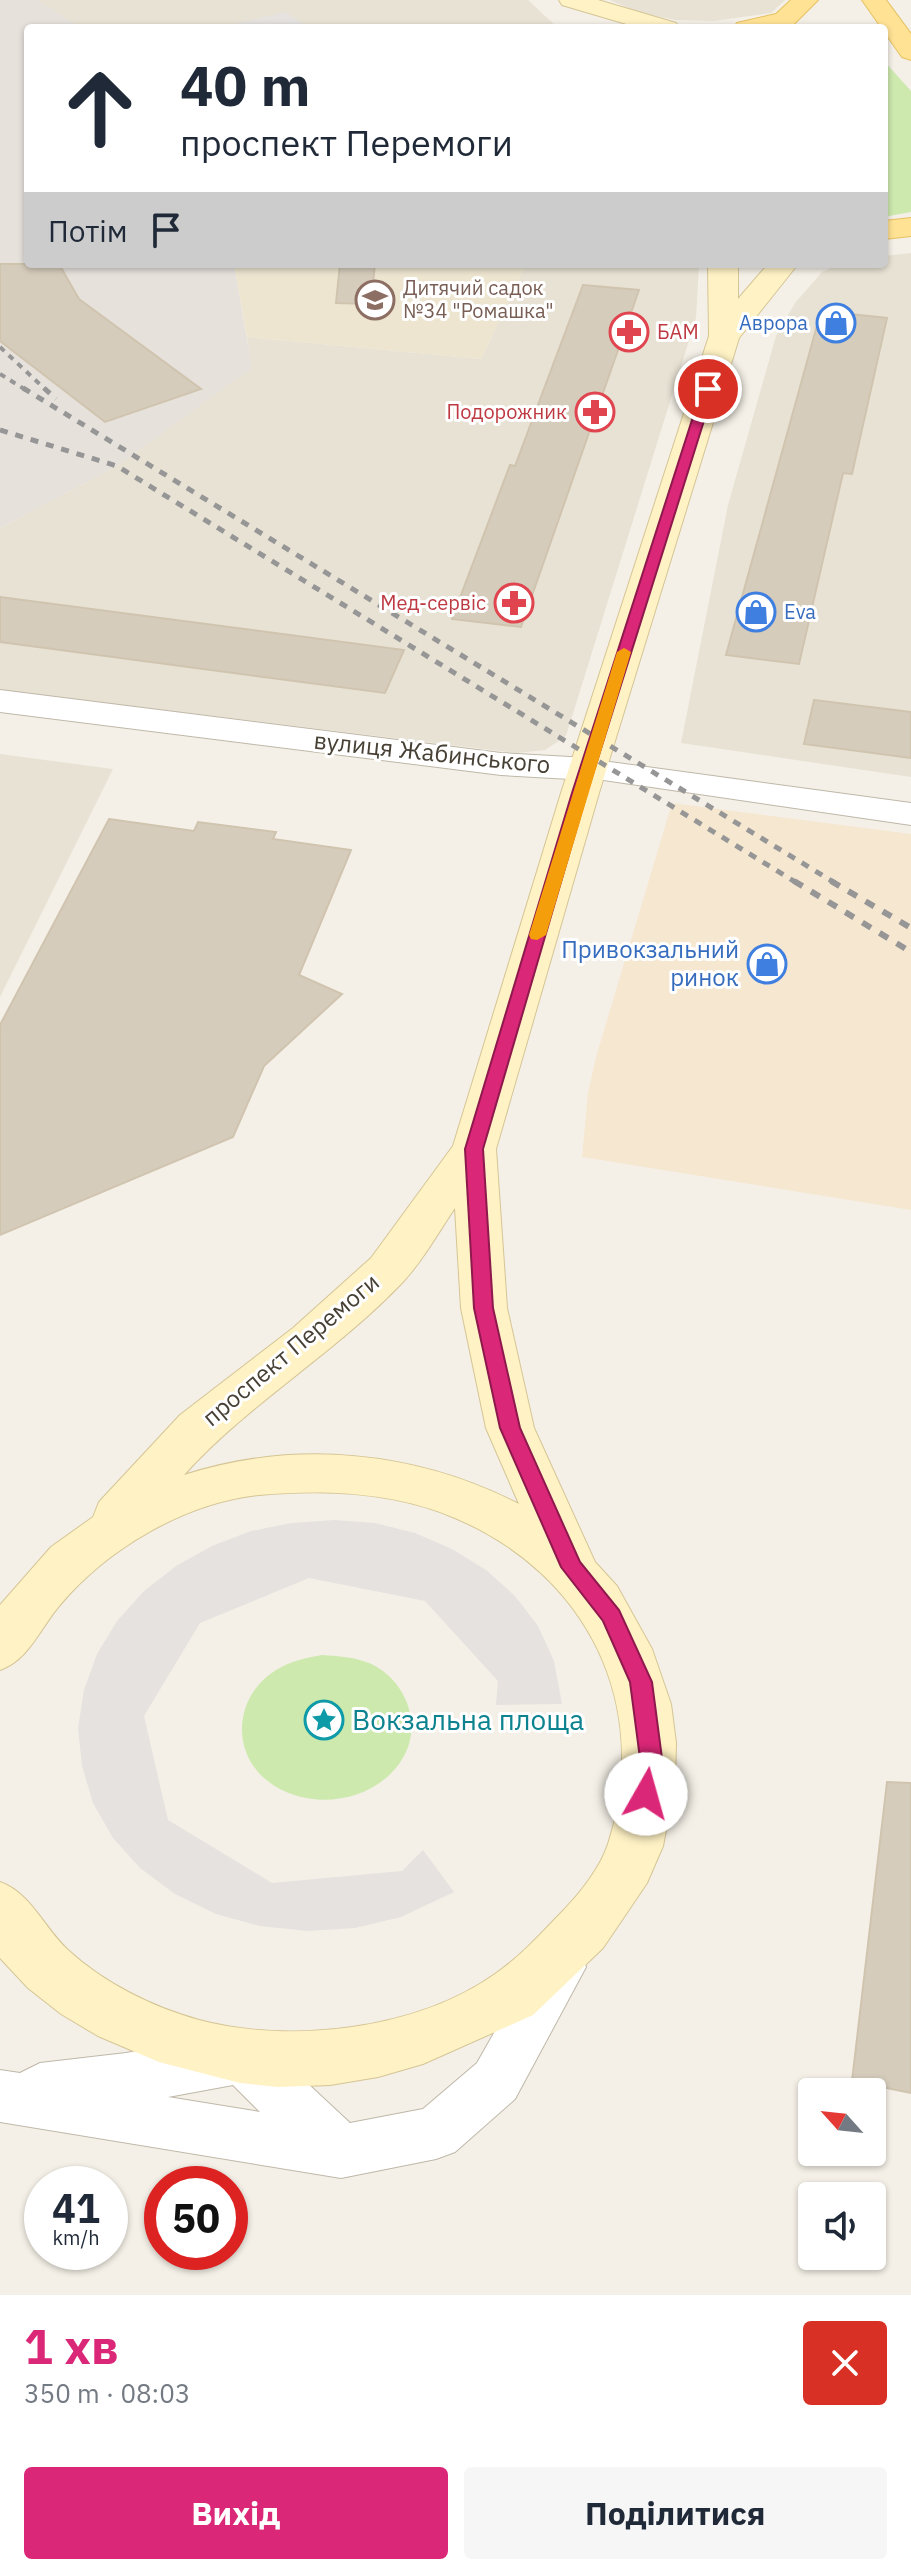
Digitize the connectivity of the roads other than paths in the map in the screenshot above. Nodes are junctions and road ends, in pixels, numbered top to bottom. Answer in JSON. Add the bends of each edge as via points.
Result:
{"nodes":[{"id":1,"x":543,"y":0,"type":"edge"},
{"id":2,"x":571,"y":0,"type":"edge"},
{"id":3,"x":806,"y":0,"type":"edge"},
{"id":4,"x":874,"y":0,"type":"edge"},
{"id":5,"x":570,"y":24,"type":"edge"},
{"id":6,"x":653,"y":24,"type":"edge"},
{"id":7,"x":765,"y":24,"type":"edge"},
{"id":8,"x":888,"y":49,"type":"edge"},
{"id":9,"x":911,"y":52,"type":"edge"},
{"id":10,"x":911,"y":59,"type":"edge"},
{"id":11,"x":723,"y":268,"type":"edge"},
{"id":12,"x":780,"y":268,"type":"edge"},
{"id":13,"x":724,"y":336,"type":"junction"},
{"id":14,"x":0,"y":701,"type":"edge"},
{"id":15,"x":588,"y":769,"type":"junction"},
{"id":16,"x":911,"y":814,"type":"edge"},
{"id":17,"x":474,"y":1149,"type":"junction"},
{"id":18,"x":94,"y":1541,"type":"junction"},
{"id":19,"x":572,"y":1567,"type":"junction"},
{"id":20,"x":0,"y":1648,"type":"edge"},
{"id":21,"x":0,"y":1907,"type":"edge"},
{"id":22,"x":575,"y":1939,"type":"junction"},
{"id":23,"x":242,"y":2058,"type":"junction"},
{"id":24,"x":0,"y":2090,"type":"edge"},
{"id":25,"x":0,"y":2096,"type":"edge"},
{"id":26,"x":341,"y":2151,"type":"junction"}],
"edges":[{"from":1,"to":5,"type":"main road"},
{"from":2,"to":6,"type":"main road"},
{"from":3,"to":7,"type":"main road","via":[[784,20]]},
{"from":4,"to":9,"type":"main road"},
{"from":8,"to":10,"type":"main road"},
{"from":11,"to":13,"type":"main road","name":"проспект Перемоги"},
{"from":12,"to":13,"type":"main road","name":"проспект Перемоги"},
{"from":13,"to":15,"type":"main road","name":"проспект Перемоги"},
{"from":14,"to":15,"type":"street","name":"вулиця Жабинського","via":[[501,764]]},
{"from":15,"to":16,"type":"street","name":"вулиця Жабинського"},
{"from":15,"to":17,"type":"main road","name":"проспект Перемоги"},
{"from":17,"to":18,"type":"main road","name":"проспект Перемоги","via":[[387,1270],[310,1340],[197,1428]]},
{"from":17,"to":19,"type":"main road","name":"проспект Перемоги","via":[[484,1308],[510,1428]]},
{"from":18,"to":19,"type":"main road","via":[[185,1495],[255,1476],[343,1471],[428,1485],[506,1518]]},
{"from":18,"to":20,"type":"main road","via":[[25,1606]]},
{"from":19,"to":22,"type":"main road","via":[[612,1616],[641,1682],[652,1766],[633,1851]]},
{"from":21,"to":23,"type":"main road","via":[[9,1926],[69,1988],[148,2033]]},
{"from":22,"to":23,"type":"main road","via":[[515,1994],[423,2039],[333,2059]]},
{"from":22,"to":26,"type":"street","via":[[496,2081],[436,2133]]},
{"from":23,"to":24,"type":"street","via":[[126,2079]]},
{"from":23,"to":26,"type":"street"},
{"from":25,"to":26,"type":"street"}]}
